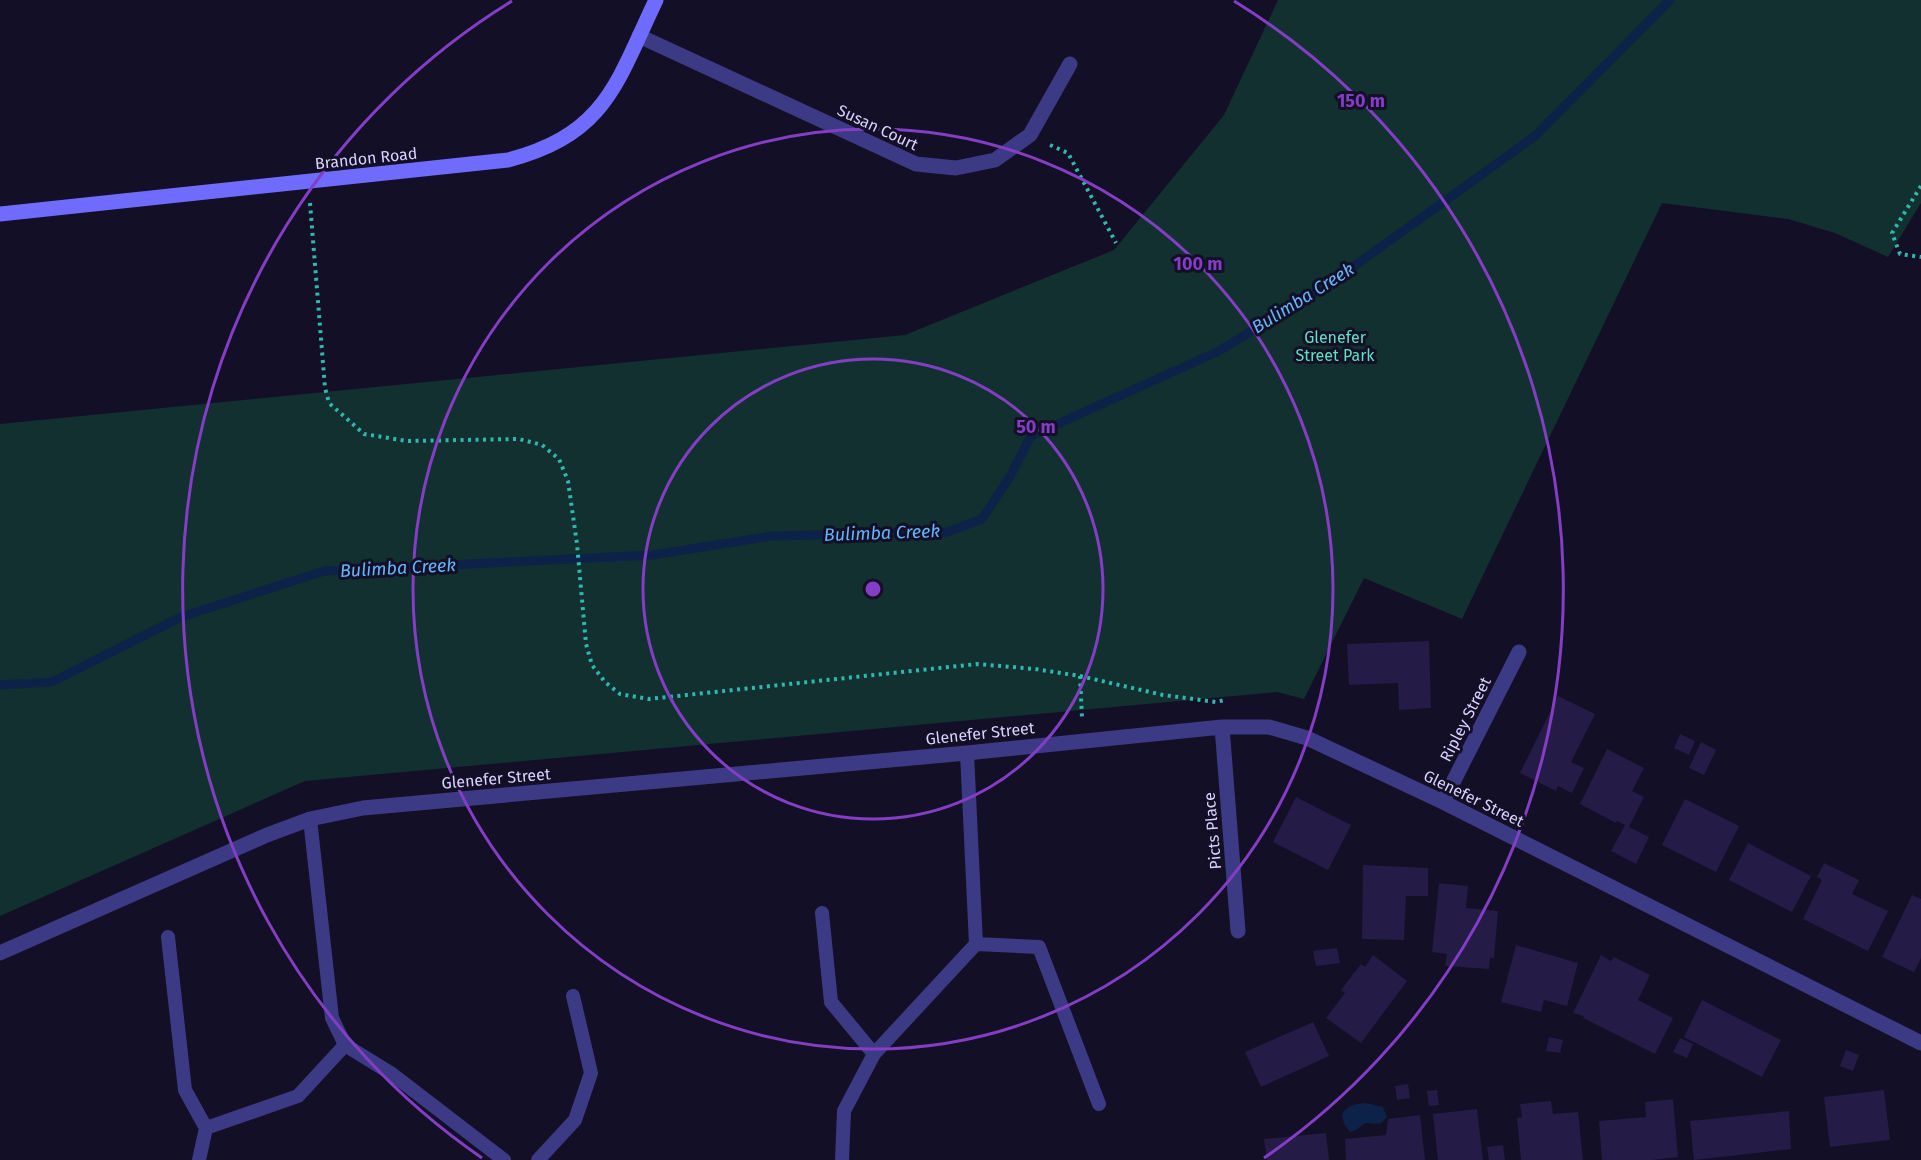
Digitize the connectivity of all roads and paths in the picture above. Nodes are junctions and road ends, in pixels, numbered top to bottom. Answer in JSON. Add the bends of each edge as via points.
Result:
{"nodes":[{"id":1,"x":656,"y":0,"type":"edge"},
{"id":2,"x":639,"y":36,"type":"junction"},
{"id":3,"x":1070,"y":64,"type":"dead end"},
{"id":4,"x":1030,"y":135,"type":"junction"},
{"id":5,"x":309,"y":182,"type":"junction"},
{"id":6,"x":1921,"y":186,"type":"edge"},
{"id":7,"x":0,"y":214,"type":"edge"},
{"id":8,"x":1116,"y":243,"type":"dead end"},
{"id":9,"x":1921,"y":257,"type":"edge"},
{"id":10,"x":1519,"y":652,"type":"dead end"},
{"id":11,"x":1225,"y":700,"type":"dead end"},
{"id":12,"x":1222,"y":727,"type":"junction"},
{"id":13,"x":967,"y":753,"type":"junction"},
{"id":14,"x":1443,"y":802,"type":"junction"},
{"id":15,"x":310,"y":819,"type":"junction"},
{"id":16,"x":822,"y":913,"type":"dead end"},
{"id":17,"x":1238,"y":931,"type":"dead end"},
{"id":18,"x":168,"y":938,"type":"dead end"},
{"id":19,"x":976,"y":944,"type":"junction"},
{"id":20,"x":0,"y":953,"type":"edge"},
{"id":21,"x":573,"y":996,"type":"dead end"},
{"id":22,"x":1921,"y":1043,"type":"edge"},
{"id":23,"x":345,"y":1045,"type":"junction"},
{"id":24,"x":874,"y":1054,"type":"junction"},
{"id":25,"x":1099,"y":1104,"type":"dead end"},
{"id":26,"x":206,"y":1128,"type":"junction"},
{"id":27,"x":199,"y":1160,"type":"edge"},
{"id":28,"x":504,"y":1160,"type":"edge"},
{"id":29,"x":538,"y":1160,"type":"edge"},
{"id":30,"x":842,"y":1160,"type":"edge"}],
"edges":[{"from":1,"to":2,"type":"street","name":"Brandon Road"},
{"from":2,"to":4,"type":"street","name":"Susan Court","via":[[916,164],[956,168],[995,160]]},
{"from":2,"to":5,"type":"street","name":"Brandon Road","via":[[616,86],[600,108],[584,124],[548,147],[508,160]]},
{"from":3,"to":4,"type":"street","name":"Susan Court"},
{"from":4,"to":8,"type":"path","via":[[1068,153]]},
{"from":5,"to":7,"type":"street","name":"Brandon Road"},
{"from":5,"to":11,"type":"path","via":[[329,403],[364,434],[407,441],[519,439],[542,445],[559,459],[568,480],[586,644],[592,665],[620,694],[650,699],[977,664],[1035,669],[1163,694]]},
{"from":6,"to":9,"type":"path","via":[[1892,233],[1900,254]]},
{"from":10,"to":14,"type":"street","name":"Ripley Street"},
{"from":12,"to":13,"type":"street","name":"Glenefer Street"},
{"from":12,"to":14,"type":"street","name":"Glenefer Street","via":[[1269,727],[1308,738]]},
{"from":12,"to":17,"type":"street","name":"Picts Place"},
{"from":13,"to":15,"type":"street","name":"Glenefer Street","via":[[363,808]]},
{"from":13,"to":19,"type":"lane"},
{"from":14,"to":22,"type":"street","name":"Glenefer Street"},
{"from":15,"to":20,"type":"street","name":"Glenefer Street"},
{"from":15,"to":23,"type":"lane","via":[[332,1018]]},
{"from":16,"to":24,"type":"lane","via":[[831,1002]]},
{"from":18,"to":26,"type":"lane","via":[[185,1090]]},
{"from":19,"to":24,"type":"lane"},
{"from":19,"to":25,"type":"lane","via":[[1039,947]]},
{"from":21,"to":29,"type":"lane","via":[[591,1073],[575,1120]]},
{"from":23,"to":26,"type":"lane","via":[[298,1096]]},
{"from":23,"to":28,"type":"lane","via":[[392,1074]]},
{"from":24,"to":30,"type":"lane","via":[[844,1112]]},
{"from":26,"to":27,"type":"lane"}]}
